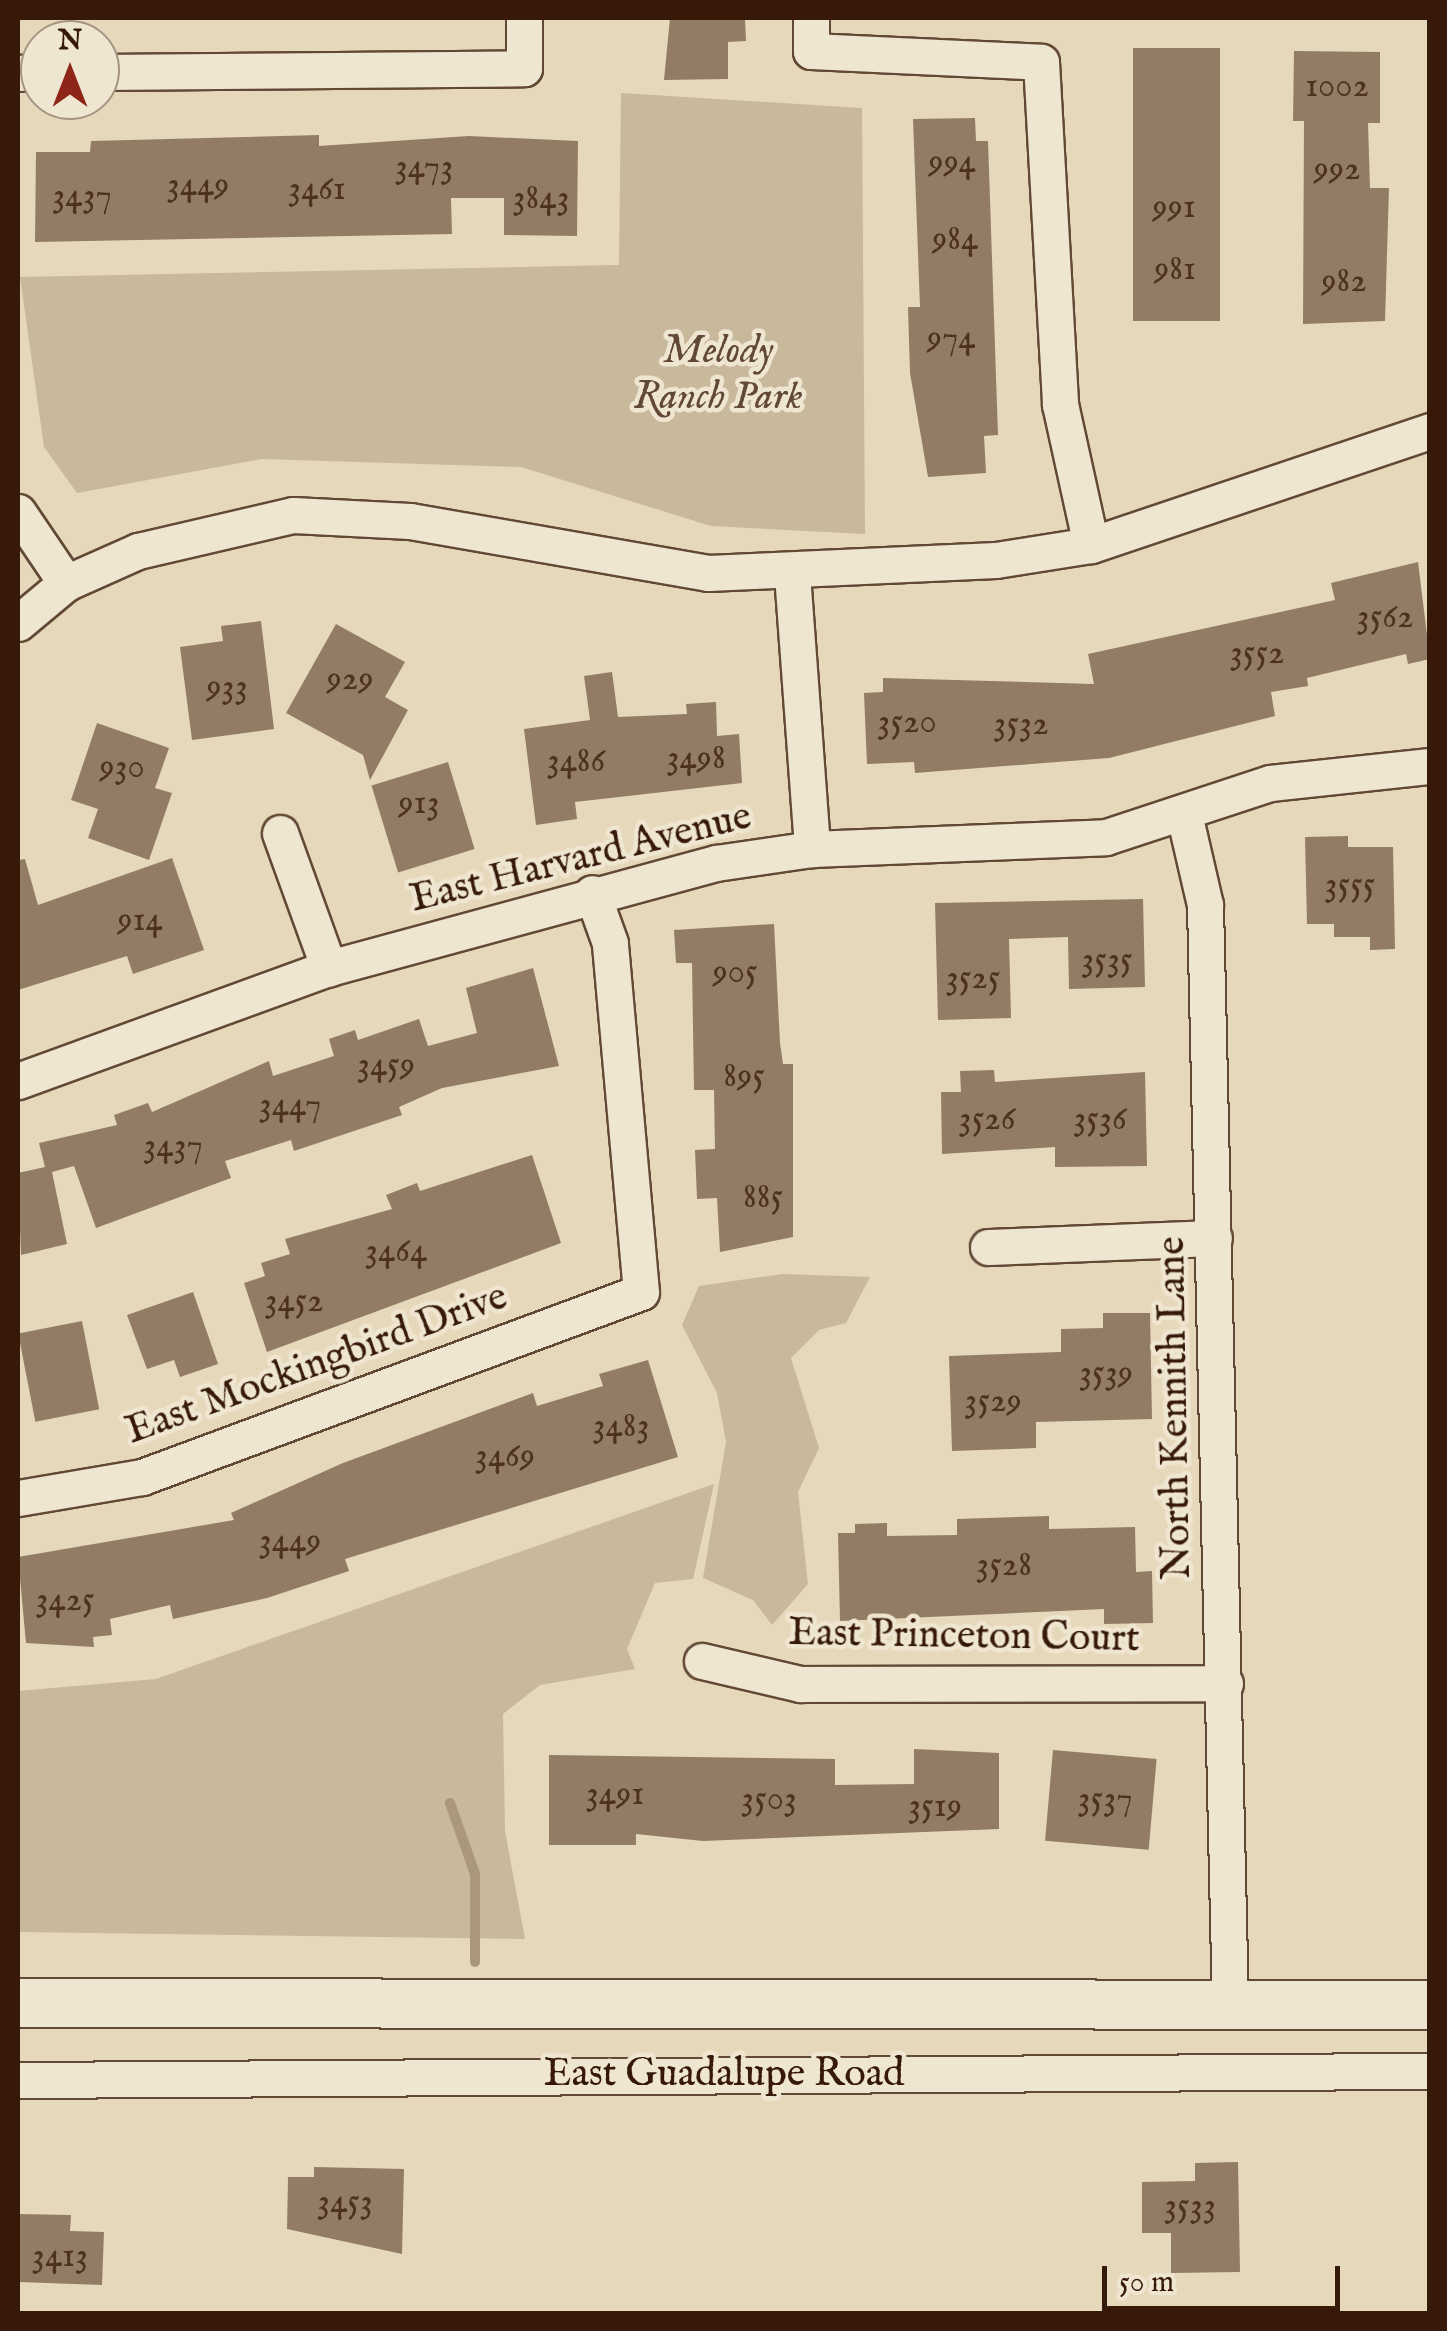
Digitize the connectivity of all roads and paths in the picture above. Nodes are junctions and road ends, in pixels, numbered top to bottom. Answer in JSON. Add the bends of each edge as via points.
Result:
{"nodes":[{"id":1,"x":524,"y":18,"type":"edge"},
{"id":2,"x":811,"y":34,"type":"edge"},
{"id":3,"x":120,"y":72,"type":"edge"},
{"id":4,"x":1430,"y":431,"type":"edge"},
{"id":5,"x":18,"y":512,"type":"edge"},
{"id":6,"x":1091,"y":545,"type":"junction"},
{"id":7,"x":792,"y":574,"type":"junction"},
{"id":8,"x":66,"y":583,"type":"junction"},
{"id":9,"x":18,"y":622,"type":"edge"},
{"id":10,"x":1430,"y":766,"type":"edge"},
{"id":11,"x":1184,"y":814,"type":"junction"},
{"id":12,"x":280,"y":832,"type":"dead end"},
{"id":13,"x":812,"y":849,"type":"junction"},
{"id":14,"x":592,"y":894,"type":"junction"},
{"id":15,"x":329,"y":968,"type":"junction"},
{"id":16,"x":18,"y":1081,"type":"edge"},
{"id":17,"x":1214,"y":1238,"type":"junction"},
{"id":18,"x":988,"y":1247,"type":"dead end"},
{"id":19,"x":18,"y":1498,"type":"edge"},
{"id":20,"x":702,"y":1661,"type":"dead end"},
{"id":21,"x":1225,"y":1683,"type":"junction"},
{"id":22,"x":18,"y":2003,"type":"edge"},
{"id":23,"x":1230,"y":2003,"type":"junction"},
{"id":24,"x":1430,"y":2005,"type":"edge"},
{"id":25,"x":1430,"y":2071,"type":"edge"},
{"id":26,"x":18,"y":2080,"type":"edge"}],
"edges":[{"from":1,"to":3,"type":"street","via":[[524,68]]},
{"from":2,"to":6,"type":"street","via":[[1041,62],[1060,404]]},
{"from":4,"to":6,"type":"street"},
{"from":5,"to":8,"type":"street"},
{"from":6,"to":7,"type":"street"},
{"from":7,"to":8,"type":"street","via":[[646,568],[343,514],[190,533]]},
{"from":7,"to":13,"type":"street"},
{"from":8,"to":9,"type":"street"},
{"from":10,"to":11,"type":"street","name":"East Harvard Avenue","via":[[1270,783]]},
{"from":11,"to":13,"type":"street","name":"East Harvard Avenue","via":[[1106,837]]},
{"from":11,"to":17,"type":"street","name":"North Kennith Lane","via":[[1205,905]]},
{"from":12,"to":15,"type":"street"},
{"from":13,"to":14,"type":"street","name":"East Harvard Avenue"},
{"from":14,"to":15,"type":"street","name":"East Harvard Avenue"},
{"from":14,"to":19,"type":"street","name":"East Mockingbird Drive","via":[[610,943],[641,1292],[142,1476]]},
{"from":15,"to":16,"type":"street","name":"East Harvard Avenue"},
{"from":17,"to":18,"type":"street"},
{"from":17,"to":21,"type":"street","name":"North Kennith Lane"},
{"from":20,"to":21,"type":"street","name":"East Princeton Court","via":[[800,1684]]},
{"from":21,"to":23,"type":"street","name":"North Kennith Lane"},
{"from":22,"to":23,"type":"main road","name":"East Guadalupe Road"},
{"from":23,"to":24,"type":"main road","name":"East Guadalupe Road"},
{"from":25,"to":26,"type":"street","name":"East Guadalupe Road"}]}
